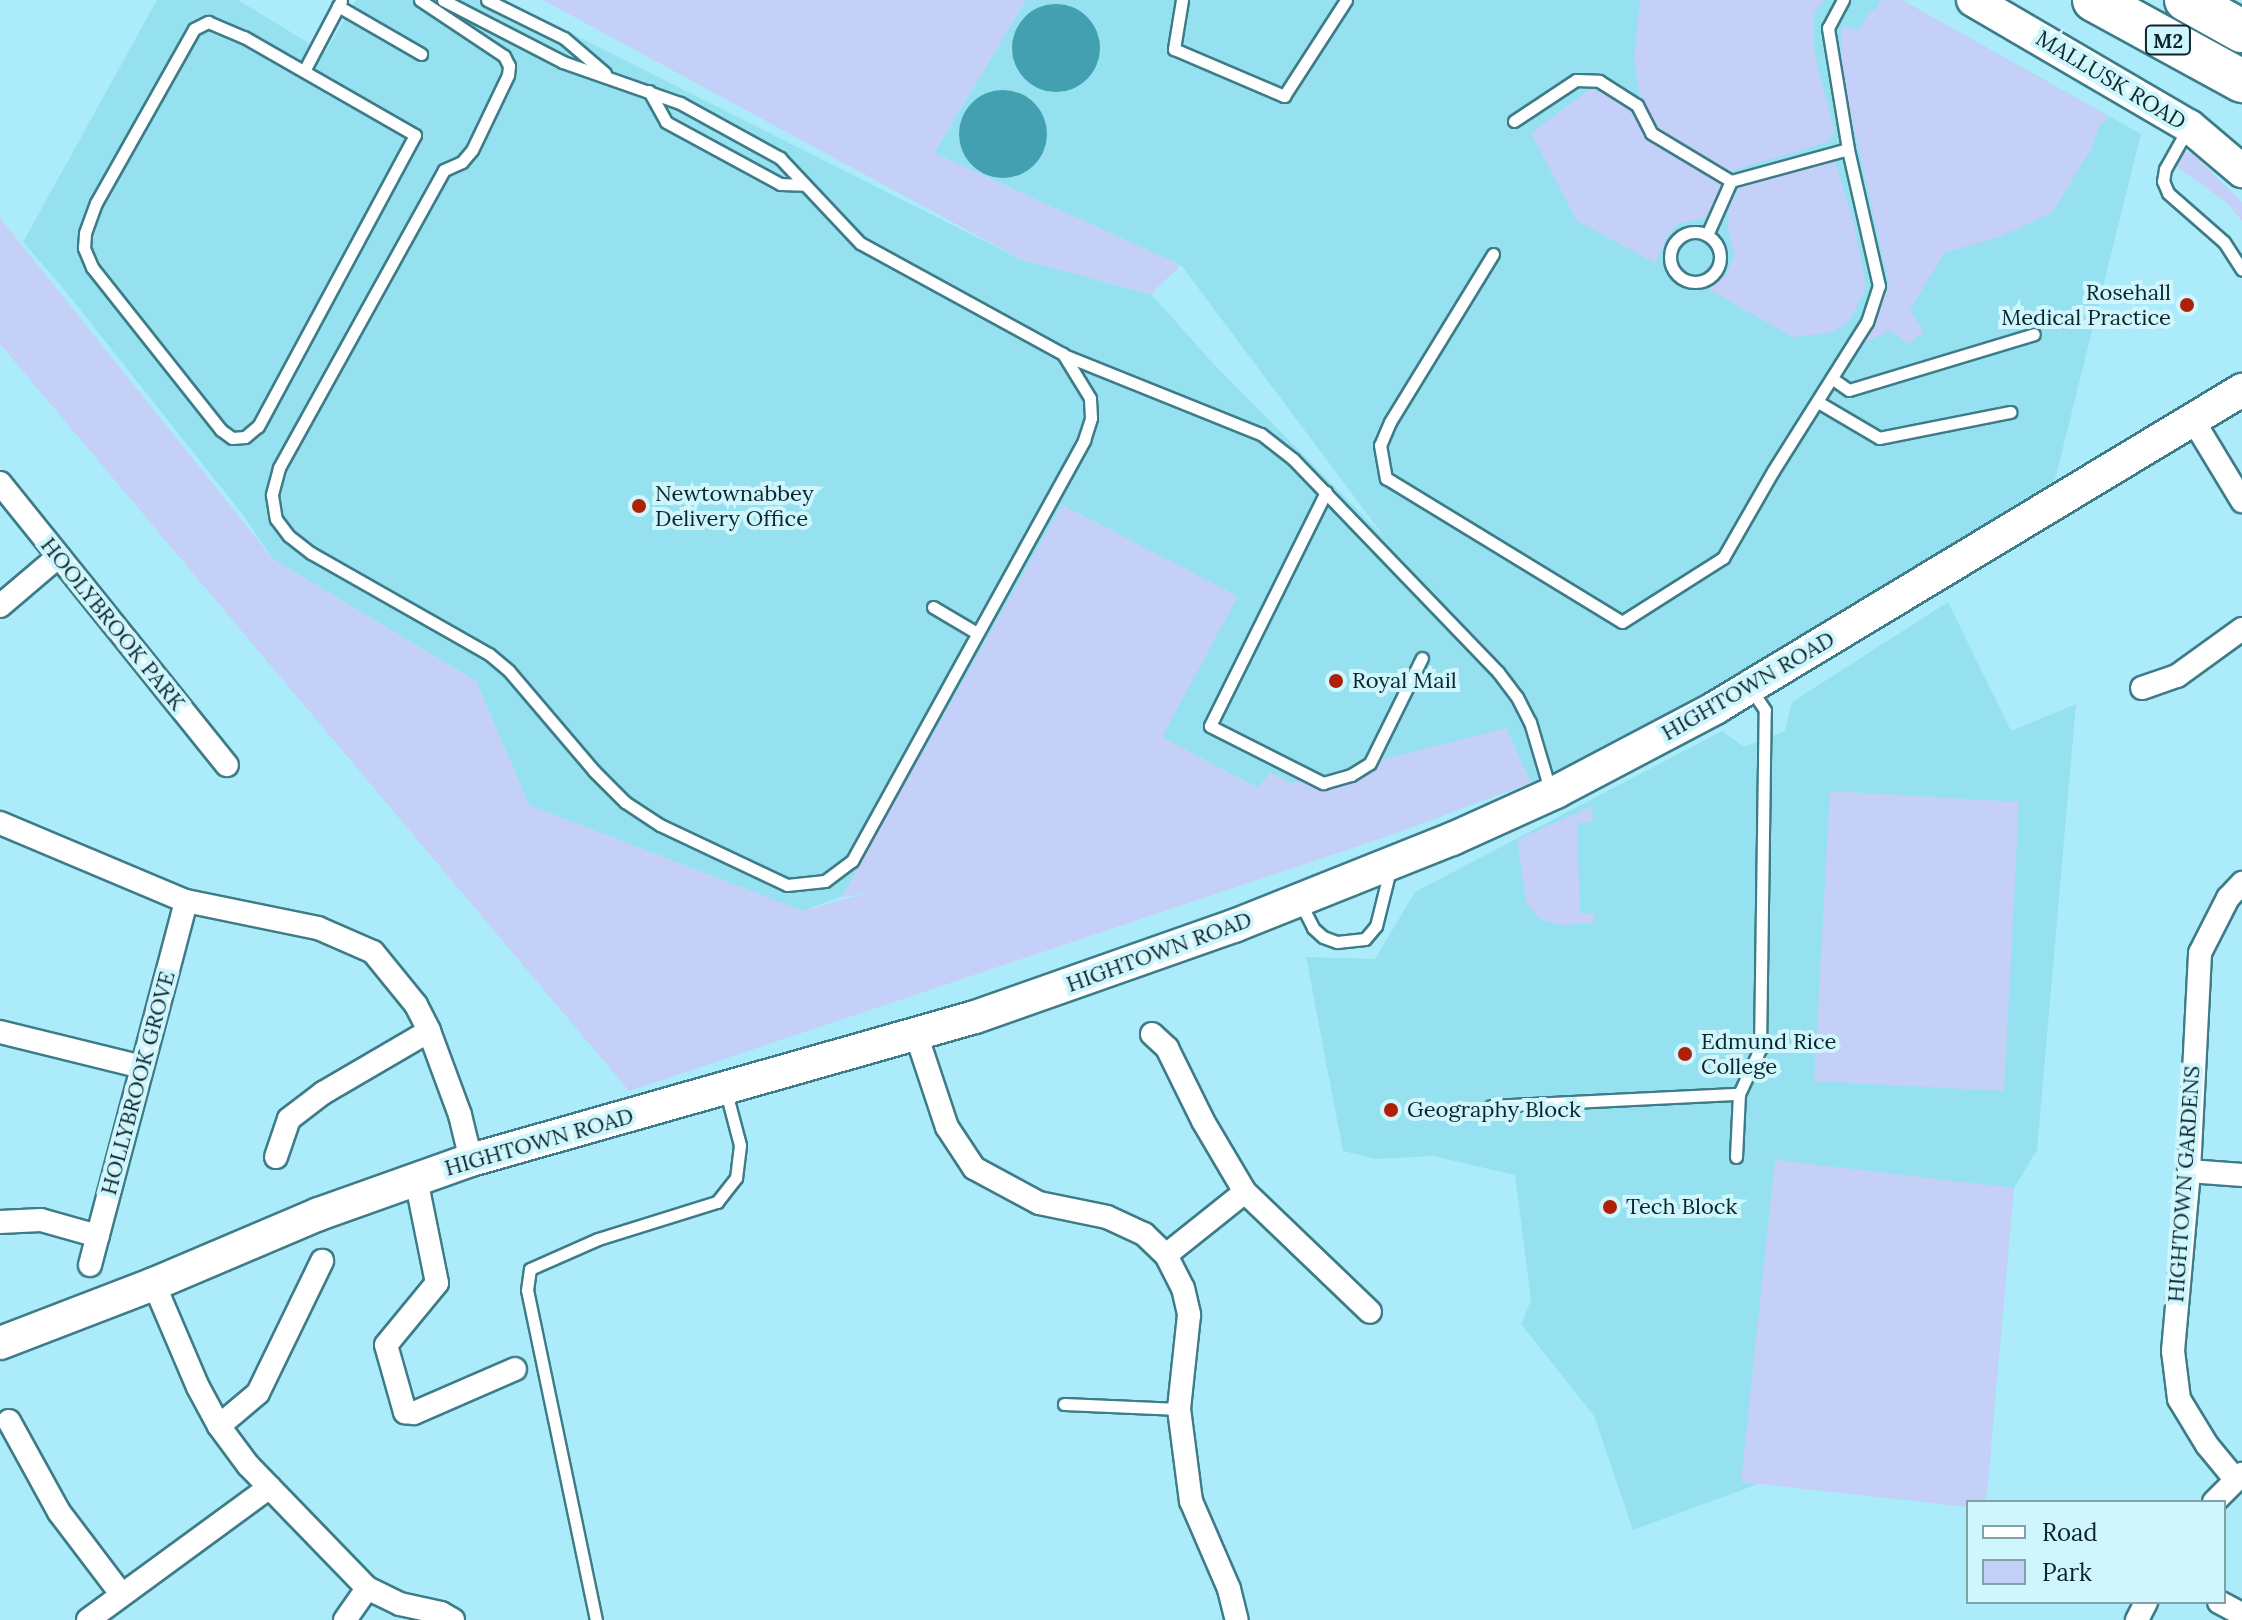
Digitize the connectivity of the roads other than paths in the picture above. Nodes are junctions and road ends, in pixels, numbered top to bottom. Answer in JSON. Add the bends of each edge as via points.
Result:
{"nodes":[{"id":1,"x":420,"y":0,"type":"edge"},
{"id":2,"x":443,"y":0,"type":"edge"},
{"id":3,"x":1182,"y":0,"type":"edge"},
{"id":4,"x":1346,"y":0,"type":"edge"},
{"id":5,"x":1843,"y":0,"type":"edge"},
{"id":6,"x":1973,"y":0,"type":"edge"},
{"id":7,"x":2094,"y":0,"type":"edge"},
{"id":8,"x":2186,"y":0,"type":"edge"},
{"id":9,"x":490,"y":2,"type":"edge"},
{"id":10,"x":340,"y":3,"type":"edge"},
{"id":11,"x":2242,"y":31,"type":"edge"},
{"id":12,"x":421,"y":54,"type":"dead end"},
{"id":13,"x":304,"y":71,"type":"junction"},
{"id":14,"x":608,"y":76,"type":"junction"},
{"id":15,"x":2242,"y":81,"type":"edge"},
{"id":16,"x":649,"y":91,"type":"junction"},
{"id":17,"x":1514,"y":121,"type":"dead end"},
{"id":18,"x":2189,"y":126,"type":"junction"},
{"id":19,"x":1848,"y":149,"type":"junction"},
{"id":20,"x":2242,"y":171,"type":"edge"},
{"id":21,"x":1731,"y":181,"type":"junction"},
{"id":22,"x":805,"y":185,"type":"junction"},
{"id":23,"x":1707,"y":235,"type":"junction"},
{"id":24,"x":1493,"y":254,"type":"dead end"},
{"id":25,"x":2242,"y":270,"type":"edge"},
{"id":26,"x":2034,"y":334,"type":"dead end"},
{"id":27,"x":1063,"y":354,"type":"junction"},
{"id":28,"x":1833,"y":379,"type":"junction"},
{"id":29,"x":2242,"y":390,"type":"edge"},
{"id":30,"x":1818,"y":402,"type":"junction"},
{"id":31,"x":2010,"y":412,"type":"dead end"},
{"id":32,"x":2193,"y":420,"type":"junction"},
{"id":33,"x":0,"y":483,"type":"edge"},
{"id":34,"x":1326,"y":492,"type":"junction"},
{"id":35,"x":2242,"y":501,"type":"edge"},
{"id":36,"x":59,"y":556,"type":"junction"},
{"id":37,"x":0,"y":606,"type":"edge"},
{"id":38,"x":933,"y":607,"type":"dead end"},
{"id":39,"x":2242,"y":629,"type":"edge"},
{"id":40,"x":977,"y":633,"type":"junction"},
{"id":41,"x":1422,"y":658,"type":"dead end"},
{"id":42,"x":1749,"y":688,"type":"junction"},
{"id":43,"x":2142,"y":688,"type":"dead end"},
{"id":44,"x":227,"y":765,"type":"dead end"},
{"id":45,"x":1552,"y":794,"type":"junction"},
{"id":46,"x":0,"y":823,"type":"edge"},
{"id":47,"x":1391,"y":865,"type":"junction"},
{"id":48,"x":2237,"y":896,"type":"edge"},
{"id":49,"x":186,"y":901,"type":"junction"},
{"id":50,"x":1300,"y":901,"type":"junction"},
{"id":51,"x":429,"y":1031,"type":"junction"},
{"id":52,"x":0,"y":1032,"type":"edge"},
{"id":53,"x":916,"y":1034,"type":"junction"},
{"id":54,"x":1152,"y":1034,"type":"dead end"},
{"id":55,"x":142,"y":1067,"type":"junction"},
{"id":56,"x":725,"y":1090,"type":"junction"},
{"id":57,"x":1739,"y":1094,"type":"junction"},
{"id":58,"x":1491,"y":1106,"type":"dead end"},
{"id":59,"x":276,"y":1157,"type":"dead end"},
{"id":60,"x":1736,"y":1157,"type":"dead end"},
{"id":61,"x":471,"y":1160,"type":"junction"},
{"id":62,"x":2189,"y":1171,"type":"junction"},
{"id":63,"x":2242,"y":1175,"type":"edge"},
{"id":64,"x":416,"y":1179,"type":"junction"},
{"id":65,"x":1245,"y":1192,"type":"junction"},
{"id":66,"x":0,"y":1222,"type":"edge"},
{"id":67,"x":98,"y":1236,"type":"junction"},
{"id":68,"x":1166,"y":1255,"type":"junction"},
{"id":69,"x":322,"y":1261,"type":"dead end"},
{"id":70,"x":90,"y":1265,"type":"dead end"},
{"id":71,"x":154,"y":1284,"type":"junction"},
{"id":72,"x":1370,"y":1312,"type":"dead end"},
{"id":73,"x":0,"y":1343,"type":"edge"},
{"id":74,"x":515,"y":1369,"type":"dead end"},
{"id":75,"x":1064,"y":1404,"type":"dead end"},
{"id":76,"x":1179,"y":1409,"type":"junction"},
{"id":77,"x":9,"y":1421,"type":"dead end"},
{"id":78,"x":219,"y":1426,"type":"junction"},
{"id":79,"x":2238,"y":1476,"type":"edge"},
{"id":80,"x":270,"y":1487,"type":"junction"},
{"id":81,"x":2216,"y":1500,"type":"edge"},
{"id":82,"x":367,"y":1588,"type":"junction"},
{"id":83,"x":122,"y":1595,"type":"junction"},
{"id":84,"x":2223,"y":1604,"type":"edge"},
{"id":85,"x":2242,"y":1614,"type":"edge"},
{"id":86,"x":88,"y":1620,"type":"edge"},
{"id":87,"x":345,"y":1620,"type":"edge"},
{"id":88,"x":453,"y":1620,"type":"edge"},
{"id":89,"x":596,"y":1620,"type":"edge"},
{"id":90,"x":1237,"y":1620,"type":"edge"}],
"edges":[{"from":1,"to":40,"type":"lane","via":[[504,56],[509,71],[472,150],[444,170],[279,468],[272,507],[289,536],[489,654],[625,802],[660,825],[787,885],[825,881],[852,861]]},
{"from":2,"to":14,"type":"lane","via":[[563,62]]},
{"from":3,"to":4,"type":"lane","via":[[1174,49],[1284,96]]},
{"from":5,"to":19,"type":"lane","via":[[1828,28]]},
{"from":6,"to":18,"type":"main road","name":"MALLUSK ROAD"},
{"from":7,"to":15,"type":"highway","number":"M2"},
{"from":8,"to":11,"type":"highway","number":"M2"},
{"from":9,"to":14,"type":"lane","via":[[564,38]]},
{"from":10,"to":12,"type":"lane"},
{"from":10,"to":13,"type":"lane"},
{"from":13,"to":13,"type":"lane","via":[[415,135],[258,426],[245,437],[232,438],[92,267],[84,248],[85,233],[96,203],[194,29],[208,22],[220,24]]},
{"from":14,"to":16,"type":"lane"},
{"from":16,"to":22,"type":"lane","via":[[780,158]]},
{"from":16,"to":22,"type":"lane","via":[[666,122],[780,184]]},
{"from":17,"to":21,"type":"lane","via":[[1576,80],[1599,81],[1637,105],[1651,133]]},
{"from":18,"to":20,"type":"main road","name":"MALLUSK ROAD"},
{"from":18,"to":25,"type":"lane","via":[[2163,181],[2168,193],[2224,242]]},
{"from":19,"to":21,"type":"lane"},
{"from":19,"to":28,"type":"lane","via":[[1879,286],[1867,322]]},
{"from":21,"to":23,"type":"lane"},
{"from":22,"to":27,"type":"lane","via":[[860,243]]},
{"from":23,"to":23,"type":"lane","via":[[1718,246],[1717,270],[1697,283],[1681,278],[1671,265],[1676,241],[1690,233]]},
{"from":24,"to":30,"type":"lane","via":[[1390,422],[1380,445],[1386,478],[1622,622],[1723,558]]},
{"from":26,"to":28,"type":"lane","via":[[1849,390]]},
{"from":27,"to":34,"type":"lane","via":[[1261,434]]},
{"from":27,"to":40,"type":"lane","via":[[1090,398],[1091,418],[1084,440]]},
{"from":28,"to":30,"type":"lane"},
{"from":29,"to":32,"type":"main road","name":"HIGHTOWN ROAD"},
{"from":30,"to":31,"type":"lane","via":[[1879,438]]},
{"from":32,"to":35,"type":"street"},
{"from":32,"to":42,"type":"main road","name":"HIGHTOWN ROAD"},
{"from":33,"to":36,"type":"street","name":"HOOLYBROOK PARK"},
{"from":34,"to":41,"type":"lane","via":[[1210,726],[1323,783],[1351,775],[1370,763]]},
{"from":34,"to":45,"type":"lane","via":[[1517,697]]},
{"from":36,"to":37,"type":"street"},
{"from":36,"to":44,"type":"street","name":"HOOLYBROOK PARK"},
{"from":38,"to":40,"type":"lane"},
{"from":39,"to":43,"type":"street","via":[[2177,676]]},
{"from":42,"to":45,"type":"main road","name":"HIGHTOWN ROAD"},
{"from":42,"to":57,"type":"lane","via":[[1765,710],[1760,1049]]},
{"from":45,"to":47,"type":"main road","name":"HIGHTOWN ROAD"},
{"from":46,"to":49,"type":"street"},
{"from":47,"to":50,"type":"main road","name":"HIGHTOWN ROAD"},
{"from":47,"to":50,"type":"lane","via":[[1376,926],[1365,939],[1337,942],[1323,937]]},
{"from":48,"to":62,"type":"street","name":"HIGHTOWN GARDENS","via":[[2200,953]]},
{"from":49,"to":51,"type":"street","via":[[318,928],[373,952],[416,1005]]},
{"from":49,"to":55,"type":"street","name":"HOLLYBROOK GROVE"},
{"from":50,"to":53,"type":"main road","name":"HIGHTOWN ROAD"},
{"from":51,"to":59,"type":"street","via":[[289,1119]]},
{"from":51,"to":61,"type":"street"},
{"from":52,"to":55,"type":"street"},
{"from":53,"to":56,"type":"main road","name":"HIGHTOWN ROAD"},
{"from":53,"to":68,"type":"street","via":[[947,1127],[974,1168],[1039,1203],[1107,1217],[1144,1234]]},
{"from":54,"to":65,"type":"street","via":[[1167,1048]]},
{"from":55,"to":67,"type":"street","name":"HOLLYBROOK GROVE"},
{"from":56,"to":61,"type":"main road","name":"HIGHTOWN ROAD"},
{"from":56,"to":89,"type":"lane","via":[[740,1145],[736,1178],[717,1202],[598,1239],[530,1269],[527,1290]]},
{"from":57,"to":58,"type":"lane"},
{"from":57,"to":60,"type":"lane"},
{"from":61,"to":64,"type":"main road","name":"HIGHTOWN ROAD"},
{"from":62,"to":63,"type":"street"},
{"from":62,"to":79,"type":"street","name":"HIGHTOWN GARDENS","via":[[2173,1351],[2179,1399],[2207,1445]]},
{"from":64,"to":71,"type":"main road","name":"HIGHTOWN ROAD"},
{"from":64,"to":74,"type":"street","via":[[437,1283],[386,1345],[405,1412],[414,1413]]},
{"from":65,"to":68,"type":"street"},
{"from":65,"to":72,"type":"street"},
{"from":66,"to":67,"type":"street","via":[[41,1220]]},
{"from":67,"to":70,"type":"street","name":"HOLLYBROOK GROVE"},
{"from":68,"to":76,"type":"street","via":[[1183,1288],[1189,1315]]},
{"from":69,"to":78,"type":"street","via":[[258,1393]]},
{"from":71,"to":73,"type":"main road","name":"HIGHTOWN ROAD"},
{"from":71,"to":78,"type":"street"},
{"from":75,"to":76,"type":"lane"},
{"from":76,"to":90,"type":"street","via":[[1191,1501]]},
{"from":77,"to":83,"type":"street","via":[[59,1512]]},
{"from":78,"to":80,"type":"street"},
{"from":79,"to":81,"type":"street"},
{"from":80,"to":82,"type":"street"},
{"from":80,"to":83,"type":"street"},
{"from":82,"to":87,"type":"street"},
{"from":82,"to":88,"type":"street"},
{"from":83,"to":86,"type":"street"},
{"from":84,"to":85,"type":"street"}]}
